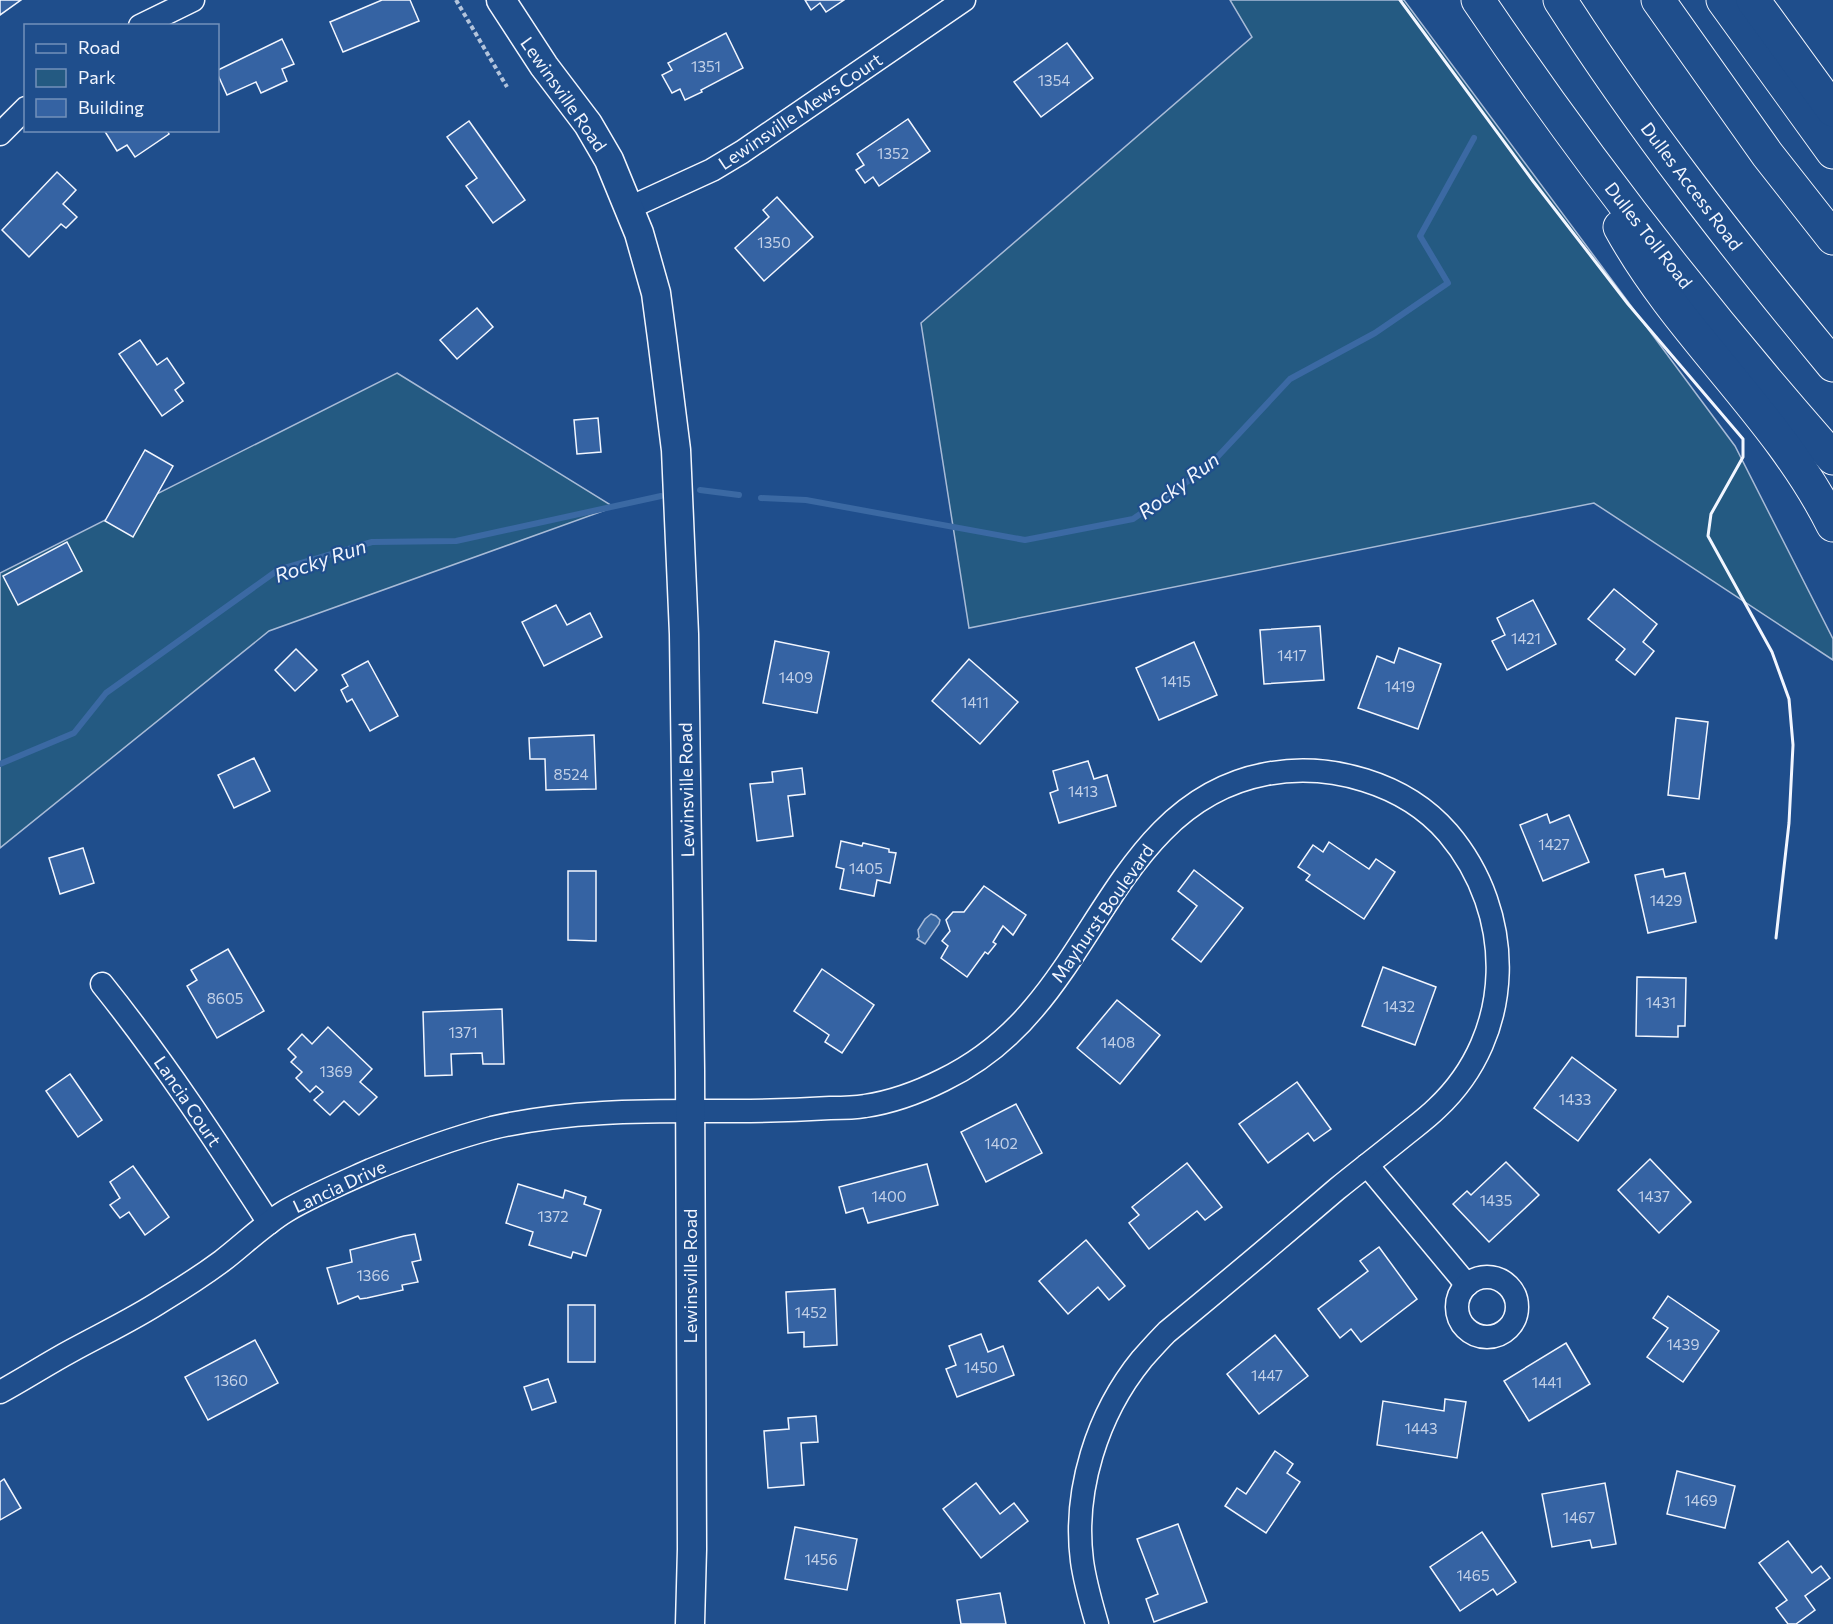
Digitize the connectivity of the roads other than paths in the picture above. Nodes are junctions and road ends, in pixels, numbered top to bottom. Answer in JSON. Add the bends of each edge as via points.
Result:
{"nodes":[{"id":1,"x":193,"y":0,"type":"edge"},
{"id":2,"x":501,"y":0,"type":"edge"},
{"id":3,"x":964,"y":0,"type":"edge"},
{"id":4,"x":1478,"y":0,"type":"edge"},
{"id":5,"x":1560,"y":0,"type":"edge"},
{"id":6,"x":1658,"y":0,"type":"edge"},
{"id":7,"x":1744,"y":0,"type":"edge"},
{"id":8,"x":144,"y":24,"type":"edge"},
{"id":9,"x":1833,"y":88,"type":"edge"},
{"id":10,"x":1553,"y":108,"type":"junction"},
{"id":11,"x":24,"y":110,"type":"edge"},
{"id":12,"x":1833,"y":110,"type":"edge"},
{"id":13,"x":0,"y":134,"type":"edge"},
{"id":14,"x":1833,"y":152,"type":"edge"},
{"id":15,"x":629,"y":208,"type":"junction"},
{"id":16,"x":1833,"y":238,"type":"edge"},
{"id":17,"x":1833,"y":365,"type":"edge"},
{"id":18,"x":1833,"y":458,"type":"edge"},
{"id":19,"x":1833,"y":525,"type":"edge"},
{"id":20,"x":102,"y":984,"type":"dead end"},
{"id":21,"x":689,"y":1111,"type":"junction"},
{"id":22,"x":1367,"y":1165,"type":"junction"},
{"id":23,"x":268,"y":1223,"type":"junction"},
{"id":24,"x":1467,"y":1285,"type":"dead end"},
{"id":25,"x":0,"y":1392,"type":"edge"},
{"id":26,"x":690,"y":1624,"type":"edge"},
{"id":27,"x":1097,"y":1624,"type":"edge"}],
"edges":[{"from":1,"to":8,"type":"street"},
{"from":2,"to":15,"type":"main road","name":"Lewinsville Road","via":[[588,124],[609,159]]},
{"from":3,"to":15,"type":"street","name":"Lewinsville Mews Court","via":[[742,152]]},
{"from":4,"to":10,"type":"highway","name":"Dulles Toll Road"},
{"from":5,"to":17,"type":"highway","name":"Dulles Access Road","via":[[1694,191]]},
{"from":6,"to":16,"type":"highway","via":[[1767,154]]},
{"from":7,"to":9,"type":"highway"},
{"from":7,"to":12,"type":"highway"},
{"from":7,"to":14,"type":"highway"},
{"from":10,"to":18,"type":"highway","name":"Dulles Toll Road","via":[[1704,307]]},
{"from":10,"to":19,"type":"highway","via":[[1646,271],[1782,442]]},
{"from":11,"to":13,"type":"street"},
{"from":15,"to":21,"type":"main road","name":"Lewinsville Road","via":[[656,293],[676,450],[684,634]]},
{"from":20,"to":23,"type":"street","name":"Lancia Court","via":[[191,1103]]},
{"from":21,"to":22,"type":"street","name":"Mayhurst Boulevard","via":[[865,1106],[942,1081],[1005,1038],[1034,1009],[1133,865],[1179,815],[1237,782],[1288,771],[1329,772],[1360,778],[1390,790],[1440,824],[1479,879],[1497,940],[1495,1002],[1474,1060],[1437,1108]]},
{"from":21,"to":23,"type":"street","name":"Lancia Drive","via":[[592,1113],[541,1118],[491,1129],[408,1155],[321,1191]]},
{"from":21,"to":26,"type":"main road","name":"Lewinsville Road"},
{"from":22,"to":24,"type":"street"},
{"from":22,"to":27,"type":"street","name":"Mayhurst Boulevard","via":[[1167,1332],[1119,1392],[1093,1449],[1081,1521],[1082,1559]]},
{"from":23,"to":25,"type":"street","name":"Lancia Drive","via":[[221,1262],[159,1303]]}]}
